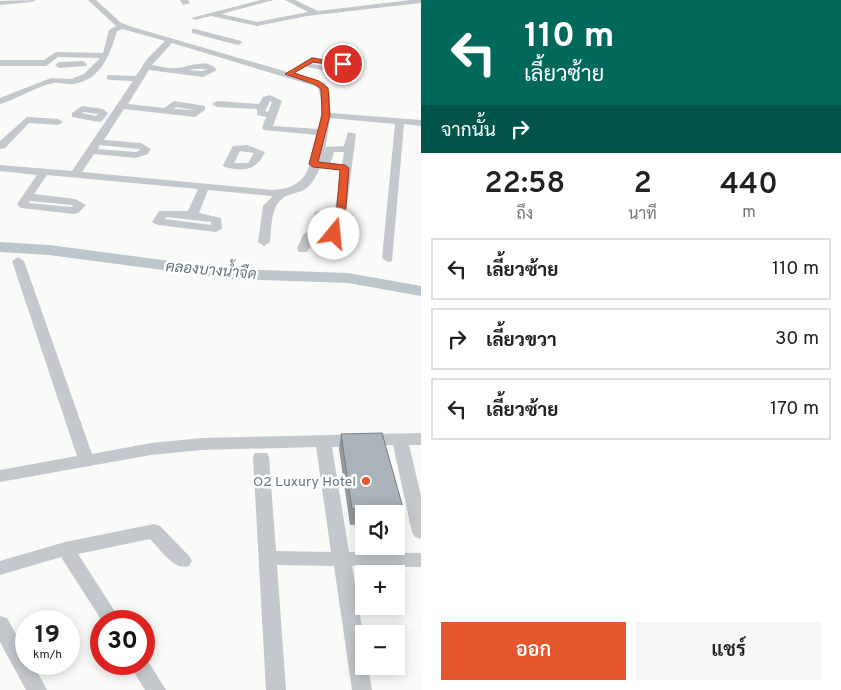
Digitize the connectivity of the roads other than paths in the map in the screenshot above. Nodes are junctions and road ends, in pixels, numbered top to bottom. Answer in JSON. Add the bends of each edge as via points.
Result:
{"nodes":[{"id":1,"x":32,"y":0,"type":"edge"},
{"id":2,"x":92,"y":0,"type":"edge"},
{"id":3,"x":289,"y":0,"type":"edge"},
{"id":4,"x":349,"y":0,"type":"edge"},
{"id":5,"x":267,"y":1,"type":"edge"},
{"id":6,"x":421,"y":1,"type":"edge"},
{"id":7,"x":401,"y":2,"type":"edge"},
{"id":8,"x":0,"y":3,"type":"edge"},
{"id":9,"x":375,"y":3,"type":"edge"},
{"id":10,"x":240,"y":7,"type":"junction"},
{"id":11,"x":354,"y":8,"type":"junction"},
{"id":12,"x":316,"y":13,"type":"junction"},
{"id":13,"x":210,"y":14,"type":"junction"},
{"id":14,"x":292,"y":16,"type":"junction"},
{"id":15,"x":195,"y":18,"type":"dead end"},
{"id":16,"x":268,"y":21,"type":"junction"},
{"id":17,"x":123,"y":26,"type":"junction"},
{"id":18,"x":279,"y":27,"type":"dead end"},
{"id":19,"x":195,"y":31,"type":"dead end"},
{"id":20,"x":171,"y":40,"type":"junction"},
{"id":21,"x":195,"y":47,"type":"junction"},
{"id":22,"x":223,"y":52,"type":"junction"},
{"id":23,"x":106,"y":56,"type":"junction"},
{"id":24,"x":0,"y":63,"type":"edge"},
{"id":25,"x":303,"y":64,"type":"dead end"},
{"id":26,"x":99,"y":65,"type":"junction"},
{"id":27,"x":59,"y":66,"type":"dead end"},
{"id":28,"x":146,"y":67,"type":"junction"},
{"id":29,"x":288,"y":74,"type":"junction"},
{"id":30,"x":110,"y":77,"type":"dead end"},
{"id":31,"x":139,"y":79,"type":"junction"},
{"id":32,"x":0,"y":101,"type":"edge"},
{"id":33,"x":217,"y":104,"type":"dead end"},
{"id":34,"x":122,"y":106,"type":"junction"},
{"id":35,"x":262,"y":107,"type":"junction"},
{"id":36,"x":166,"y":111,"type":"dead end"},
{"id":37,"x":271,"y":115,"type":"junction"},
{"id":38,"x":326,"y":115,"type":"junction"},
{"id":39,"x":99,"y":119,"type":"dead end"},
{"id":40,"x":112,"y":121,"type":"junction"},
{"id":41,"x":400,"y":121,"type":"junction"},
{"id":42,"x":58,"y":122,"type":"dead end"},
{"id":43,"x":421,"y":123,"type":"edge"},
{"id":44,"x":322,"y":132,"type":"junction"},
{"id":45,"x":351,"y":134,"type":"dead end"},
{"id":46,"x":0,"y":146,"type":"edge"},
{"id":47,"x":349,"y":149,"type":"junction"},
{"id":48,"x":313,"y":164,"type":"junction"},
{"id":49,"x":325,"y":166,"type":"junction"},
{"id":50,"x":0,"y":168,"type":"edge"},
{"id":51,"x":345,"y":168,"type":"junction"},
{"id":52,"x":44,"y":172,"type":"junction"},
{"id":53,"x":75,"y":175,"type":"junction"},
{"id":54,"x":204,"y":187,"type":"junction"},
{"id":55,"x":284,"y":192,"type":"junction"},
{"id":56,"x":27,"y":197,"type":"dead end"},
{"id":57,"x":340,"y":213,"type":"junction"},
{"id":58,"x":192,"y":215,"type":"dead end"},
{"id":59,"x":316,"y":231,"type":"junction"},
{"id":60,"x":336,"y":231,"type":"junction"},
{"id":61,"x":264,"y":242,"type":"dead end"},
{"id":62,"x":346,"y":247,"type":"dead end"},
{"id":63,"x":303,"y":249,"type":"dead end"},
{"id":64,"x":388,"y":258,"type":"dead end"},
{"id":65,"x":18,"y":261,"type":"dead end"},
{"id":66,"x":421,"y":439,"type":"edge"},
{"id":67,"x":400,"y":440,"type":"junction"},
{"id":68,"x":323,"y":442,"type":"junction"},
{"id":69,"x":261,"y":457,"type":"dead end"},
{"id":70,"x":86,"y":459,"type":"junction"},
{"id":71,"x":0,"y":476,"type":"edge"},
{"id":72,"x":421,"y":532,"type":"edge"},
{"id":73,"x":65,"y":549,"type":"junction"},
{"id":74,"x":268,"y":558,"type":"junction"},
{"id":75,"x":340,"y":558,"type":"junction"},
{"id":76,"x":421,"y":560,"type":"edge"},
{"id":77,"x":183,"y":562,"type":"dead end"},
{"id":78,"x":0,"y":568,"type":"edge"},
{"id":79,"x":105,"y":610,"type":"edge"},
{"id":80,"x":0,"y":624,"type":"edge"},
{"id":81,"x":146,"y":675,"type":"edge"},
{"id":82,"x":37,"y":690,"type":"edge"},
{"id":83,"x":156,"y":690,"type":"edge"},
{"id":84,"x":276,"y":690,"type":"edge"},
{"id":85,"x":362,"y":690,"type":"edge"}],
"edges":[{"from":1,"to":8,"type":"street"},
{"from":2,"to":17,"type":"street"},
{"from":3,"to":12,"type":"street"},
{"from":4,"to":11,"type":"street"},
{"from":5,"to":10,"type":"street"},
{"from":5,"to":14,"type":"street"},
{"from":6,"to":7,"type":"street"},
{"from":7,"to":9,"type":"street"},
{"from":9,"to":11,"type":"street"},
{"from":10,"to":13,"type":"street"},
{"from":10,"to":16,"type":"street"},
{"from":11,"to":12,"type":"street","via":[[326,8]]},
{"from":12,"to":14,"type":"street"},
{"from":13,"to":15,"type":"street"},
{"from":13,"to":16,"type":"street","via":[[254,24]]},
{"from":14,"to":16,"type":"street"},
{"from":16,"to":18,"type":"street"},
{"from":17,"to":20,"type":"street"},
{"from":17,"to":23,"type":"street","via":[[113,30]]},
{"from":19,"to":22,"type":"street","via":[[227,39],[216,46]]},
{"from":20,"to":21,"type":"street"},
{"from":20,"to":28,"type":"street"},
{"from":21,"to":22,"type":"street"},
{"from":21,"to":28,"type":"street","via":[[183,68]]},
{"from":22,"to":29,"type":"street"},
{"from":23,"to":24,"type":"street","via":[[56,54],[46,64]]},
{"from":23,"to":26,"type":"street"},
{"from":25,"to":29,"type":"street"},
{"from":26,"to":27,"type":"street","via":[[70,63]]},
{"from":26,"to":32,"type":"street","via":[[76,81],[54,80]]},
{"from":28,"to":31,"type":"street"},
{"from":29,"to":38,"type":"street","via":[[322,85],[326,96]]},
{"from":30,"to":31,"type":"street"},
{"from":31,"to":34,"type":"street"},
{"from":33,"to":35,"type":"street"},
{"from":34,"to":36,"type":"street"},
{"from":34,"to":40,"type":"street"},
{"from":35,"to":37,"type":"street","via":[[259,112]]},
{"from":35,"to":37,"type":"street","via":[[266,99],[277,100]]},
{"from":37,"to":44,"type":"street","via":[[268,128]]},
{"from":38,"to":41,"type":"street"},
{"from":38,"to":44,"type":"street"},
{"from":39,"to":40,"type":"street"},
{"from":40,"to":53,"type":"street"},
{"from":41,"to":43,"type":"street"},
{"from":41,"to":64,"type":"street"},
{"from":42,"to":46,"type":"street","via":[[27,120]]},
{"from":44,"to":48,"type":"street"},
{"from":45,"to":47,"type":"street"},
{"from":47,"to":49,"type":"street","via":[[330,149]]},
{"from":47,"to":51,"type":"street"},
{"from":48,"to":49,"type":"street"},
{"from":48,"to":55,"type":"street","via":[[307,182]]},
{"from":49,"to":51,"type":"street"},
{"from":50,"to":52,"type":"street"},
{"from":51,"to":57,"type":"street"},
{"from":52,"to":53,"type":"street"},
{"from":52,"to":56,"type":"street"},
{"from":53,"to":54,"type":"street"},
{"from":54,"to":55,"type":"street","via":[[224,177]]},
{"from":54,"to":58,"type":"street"},
{"from":55,"to":61,"type":"street","via":[[269,206]]},
{"from":57,"to":59,"type":"street","via":[[319,214]]},
{"from":57,"to":60,"type":"street"},
{"from":59,"to":60,"type":"street","via":[[331,235]]},
{"from":59,"to":63,"type":"street","via":[[309,235]]},
{"from":60,"to":62,"type":"street","via":[[346,240]]},
{"from":65,"to":70,"type":"street"},
{"from":66,"to":67,"type":"street"},
{"from":67,"to":68,"type":"street"},
{"from":67,"to":72,"type":"street"},
{"from":68,"to":70,"type":"street","via":[[202,444],[151,448]]},
{"from":68,"to":75,"type":"street"},
{"from":69,"to":74,"type":"street"},
{"from":70,"to":71,"type":"street"},
{"from":73,"to":77,"type":"street","via":[[154,531]]},
{"from":73,"to":78,"type":"street"},
{"from":73,"to":79,"type":"street"},
{"from":74,"to":75,"type":"street"},
{"from":74,"to":84,"type":"street"},
{"from":75,"to":76,"type":"street"},
{"from":75,"to":85,"type":"street"},
{"from":80,"to":82,"type":"street"},
{"from":81,"to":83,"type":"street"}]}
